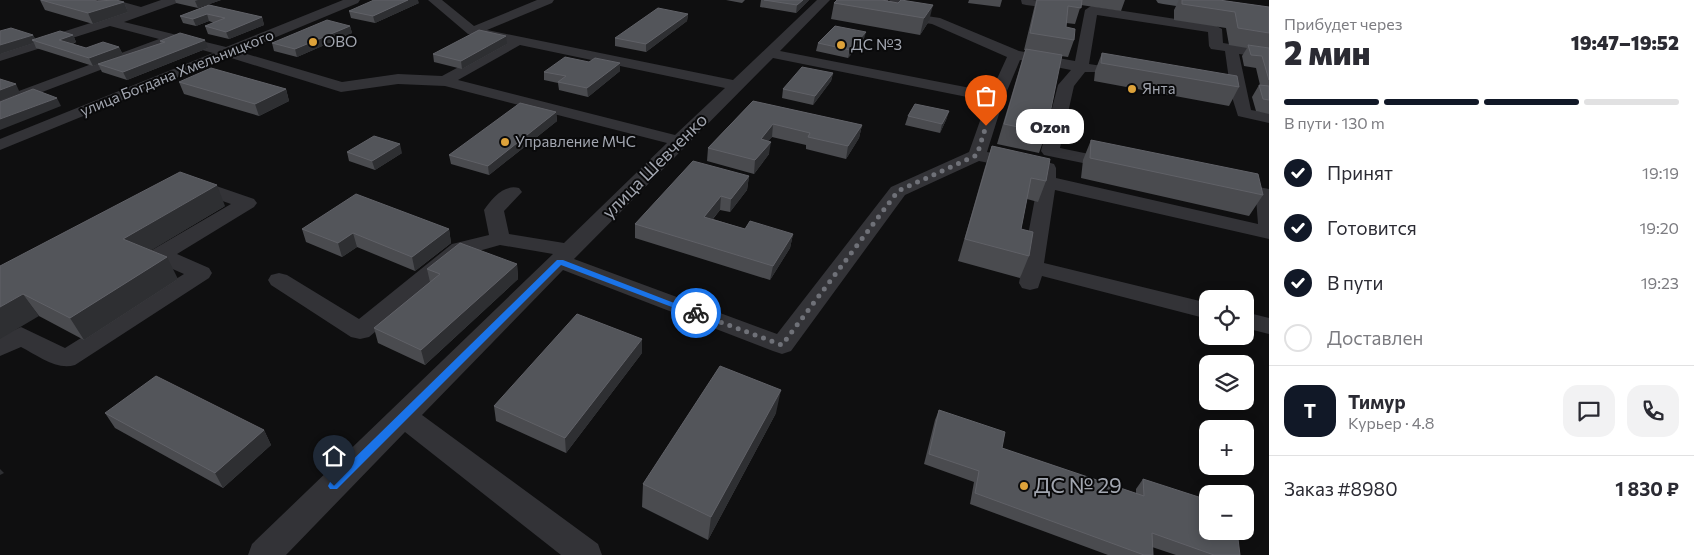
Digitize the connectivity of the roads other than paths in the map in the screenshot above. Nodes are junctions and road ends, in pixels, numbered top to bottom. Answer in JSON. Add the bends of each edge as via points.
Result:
{"nodes":[{"id":1,"x":104,"y":0,"type":"edge"},
{"id":2,"x":173,"y":0,"type":"edge"},
{"id":3,"x":354,"y":0,"type":"edge"},
{"id":4,"x":434,"y":0,"type":"edge"},
{"id":5,"x":548,"y":0,"type":"edge"},
{"id":6,"x":824,"y":0,"type":"edge"},
{"id":7,"x":897,"y":0,"type":"edge"},
{"id":8,"x":1155,"y":0,"type":"edge"},
{"id":9,"x":1163,"y":0,"type":"edge"},
{"id":10,"x":1026,"y":1,"type":"edge"},
{"id":11,"x":1091,"y":10,"type":"junction"},
{"id":12,"x":141,"y":11,"type":"junction"},
{"id":13,"x":1269,"y":15,"type":"edge"},
{"id":14,"x":1155,"y":20,"type":"junction"},
{"id":15,"x":110,"y":22,"type":"junction"},
{"id":16,"x":472,"y":31,"type":"junction"},
{"id":17,"x":64,"y":36,"type":"junction"},
{"id":18,"x":173,"y":38,"type":"junction"},
{"id":19,"x":517,"y":41,"type":"junction"},
{"id":20,"x":90,"y":43,"type":"dead end"},
{"id":21,"x":1231,"y":48,"type":"junction"},
{"id":22,"x":227,"y":52,"type":"junction"},
{"id":23,"x":770,"y":53,"type":"junction"},
{"id":24,"x":1269,"y":54,"type":"edge"},
{"id":25,"x":1015,"y":55,"type":"junction"},
{"id":26,"x":0,"y":57,"type":"edge"},
{"id":27,"x":1081,"y":67,"type":"junction"},
{"id":28,"x":1111,"y":72,"type":"edge"},
{"id":29,"x":445,"y":81,"type":"junction"},
{"id":30,"x":1190,"y":85,"type":"edge"},
{"id":31,"x":737,"y":86,"type":"junction"},
{"id":32,"x":1239,"y":93,"type":"junction"},
{"id":33,"x":996,"y":98,"type":"junction"},
{"id":34,"x":0,"y":103,"type":"edge"},
{"id":35,"x":1269,"y":118,"type":"edge"},
{"id":36,"x":679,"y":141,"type":"junction"},
{"id":37,"x":0,"y":145,"type":"edge"},
{"id":38,"x":977,"y":155,"type":"junction"},
{"id":39,"x":1125,"y":166,"type":"edge"},
{"id":40,"x":1048,"y":168,"type":"junction"},
{"id":41,"x":1218,"y":185,"type":"edge"},
{"id":42,"x":171,"y":192,"type":"edge"},
{"id":43,"x":512,"y":192,"type":"dead end"},
{"id":44,"x":1269,"y":232,"type":"edge"},
{"id":45,"x":500,"y":239,"type":"junction"},
{"id":46,"x":566,"y":256,"type":"junction"},
{"id":47,"x":279,"y":280,"type":"dead end"},
{"id":48,"x":1199,"y":308,"type":"edge"},
{"id":49,"x":1254,"y":322,"type":"edge"},
{"id":50,"x":1269,"y":326,"type":"edge"},
{"id":51,"x":0,"y":347,"type":"edge"},
{"id":52,"x":404,"y":416,"type":"junction"},
{"id":53,"x":264,"y":555,"type":"edge"},
{"id":54,"x":586,"y":555,"type":"edge"}],
"edges":[{"from":1,"to":12,"type":"street"},
{"from":2,"to":12,"type":"street"},
{"from":3,"to":22,"type":"street","name":"улица Богдана Хмельницкого"},
{"from":4,"to":16,"type":"street"},
{"from":5,"to":16,"type":"street"},
{"from":6,"to":23,"type":"street","name":"улица Шевченко"},
{"from":6,"to":53,"type":"street","name":"улица Шевченко"},
{"from":7,"to":25,"type":"street","via":[[885,13],[935,21]]},
{"from":8,"to":14,"type":"street"},
{"from":9,"to":13,"type":"main road"},
{"from":10,"to":11,"type":"street"},
{"from":11,"to":14,"type":"street"},
{"from":11,"to":27,"type":"street"},
{"from":12,"to":15,"type":"street"},
{"from":14,"to":21,"type":"street","via":[[1215,29],[1216,46]]},
{"from":15,"to":17,"type":"street"},
{"from":15,"to":18,"type":"street"},
{"from":16,"to":19,"type":"street"},
{"from":17,"to":20,"type":"street"},
{"from":17,"to":26,"type":"street"},
{"from":18,"to":22,"type":"street"},
{"from":18,"to":34,"type":"street"},
{"from":19,"to":29,"type":"street"},
{"from":19,"to":31,"type":"street","via":[[603,56]]},
{"from":21,"to":24,"type":"street"},
{"from":21,"to":32,"type":"street"},
{"from":22,"to":29,"type":"street","via":[[341,87],[398,79]]},
{"from":22,"to":37,"type":"street","name":"улица Богдана Хмельницкого"},
{"from":23,"to":31,"type":"street","name":"улица Шевченко"},
{"from":23,"to":33,"type":"street"},
{"from":25,"to":27,"type":"street"},
{"from":25,"to":33,"type":"street"},
{"from":27,"to":28,"type":"street"},
{"from":27,"to":40,"type":"street","via":[[1066,85]]},
{"from":29,"to":36,"type":"street"},
{"from":30,"to":32,"type":"street"},
{"from":31,"to":36,"type":"street","name":"улица Шевченко"},
{"from":32,"to":35,"type":"street","via":[[1244,113]]},
{"from":33,"to":38,"type":"street"},
{"from":36,"to":46,"type":"street","name":"улица Шевченко"},
{"from":38,"to":40,"type":"street"},
{"from":38,"to":46,"type":"street","via":[[898,191],[782,345]]},
{"from":39,"to":40,"type":"street"},
{"from":40,"to":44,"type":"street"},
{"from":40,"to":48,"type":"street","via":[[1031,275]]},
{"from":41,"to":44,"type":"street","via":[[1265,194]]},
{"from":42,"to":51,"type":"street","via":[[188,182],[247,203],[160,255],[201,273],[66,359],[20,336]]},
{"from":43,"to":45,"type":"street","via":[[494,210]]},
{"from":45,"to":46,"type":"street"},
{"from":45,"to":47,"type":"street","via":[[460,249],[360,331]]},
{"from":46,"to":52,"type":"street","name":"улица Шевченко"},
{"from":49,"to":50,"type":"street"},
{"from":52,"to":53,"type":"street","name":"улица Шевченко"},
{"from":52,"to":54,"type":"street"}]}
